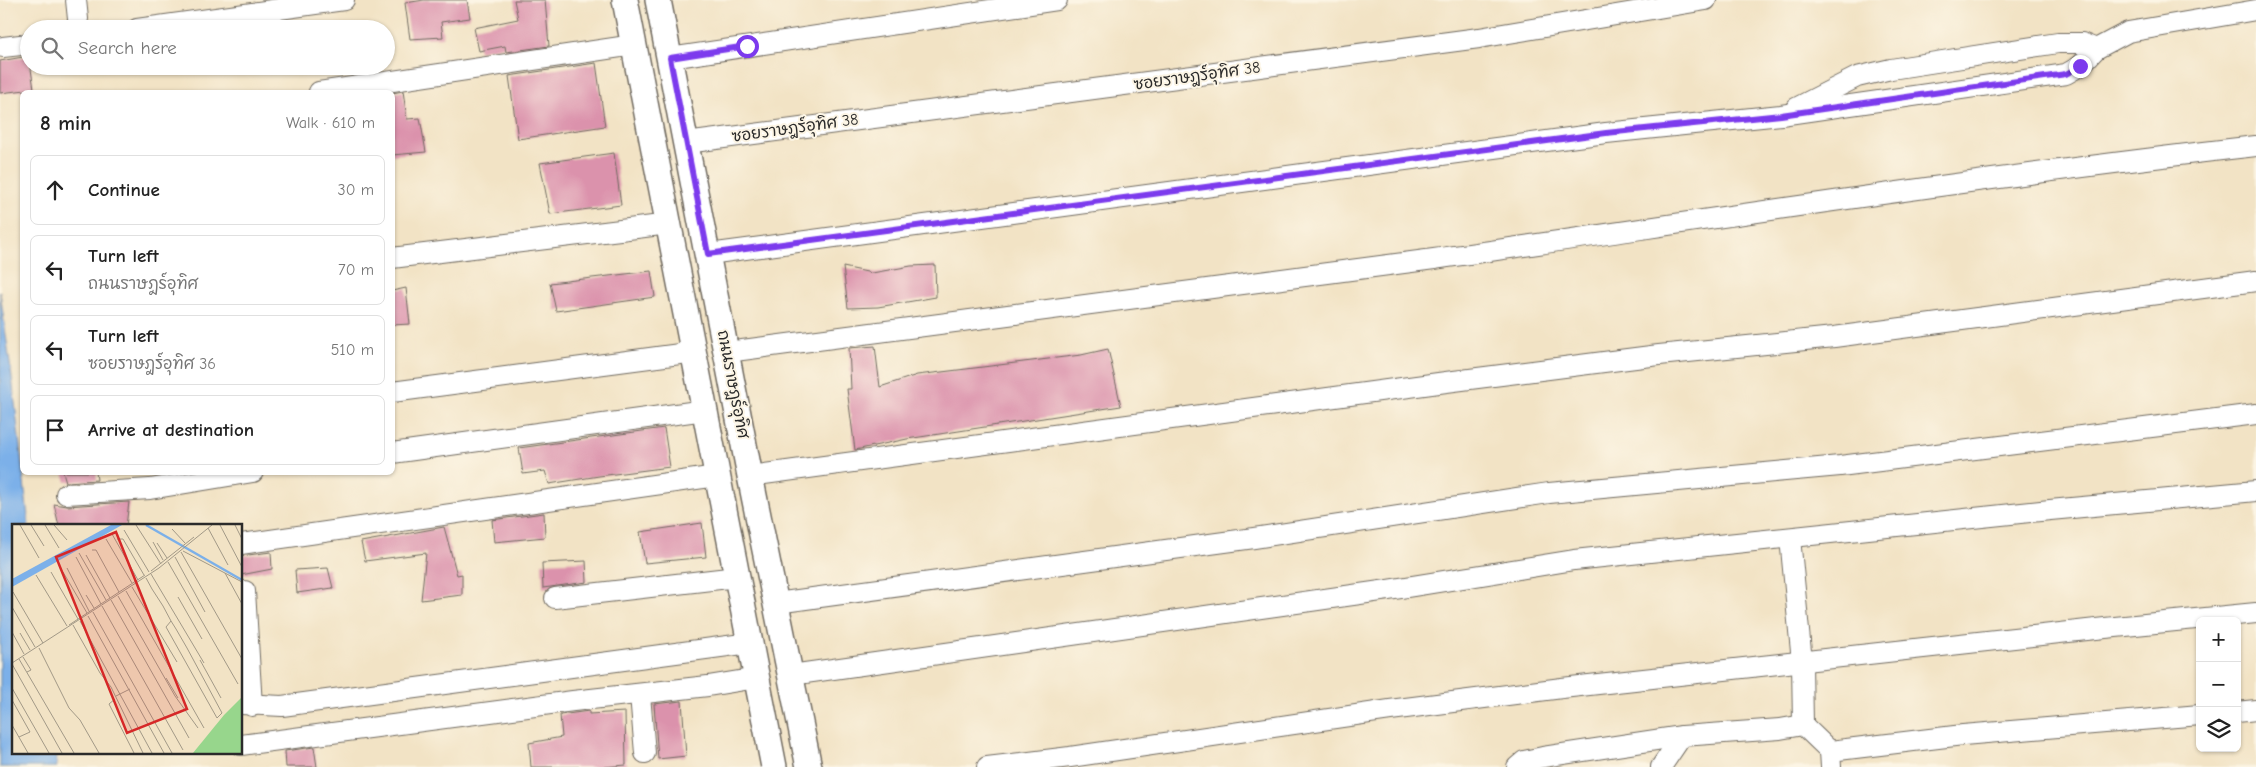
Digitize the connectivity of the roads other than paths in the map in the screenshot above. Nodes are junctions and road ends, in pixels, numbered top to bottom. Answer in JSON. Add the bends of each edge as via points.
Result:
{"nodes":[{"id":1,"x":344,"y":0,"type":"edge"},
{"id":2,"x":625,"y":0,"type":"edge"},
{"id":3,"x":658,"y":0,"type":"edge"},
{"id":4,"x":1057,"y":0,"type":"edge"},
{"id":5,"x":1706,"y":0,"type":"edge"},
{"id":6,"x":2256,"y":10,"type":"edge"},
{"id":7,"x":201,"y":20,"type":"edge"},
{"id":8,"x":20,"y":45,"type":"edge"},
{"id":9,"x":634,"y":45,"type":"junction"},
{"id":10,"x":3,"y":48,"type":"dead end"},
{"id":11,"x":2096,"y":49,"type":"junction"},
{"id":12,"x":670,"y":58,"type":"junction"},
{"id":13,"x":332,"y":90,"type":"edge"},
{"id":14,"x":1781,"y":115,"type":"junction"},
{"id":15,"x":686,"y":144,"type":"junction"},
{"id":16,"x":2256,"y":146,"type":"edge"},
{"id":17,"x":669,"y":224,"type":"junction"},
{"id":18,"x":708,"y":254,"type":"junction"},
{"id":19,"x":395,"y":258,"type":"edge"},
{"id":20,"x":2256,"y":280,"type":"edge"},
{"id":21,"x":695,"y":352,"type":"junction"},
{"id":22,"x":727,"y":352,"type":"junction"},
{"id":23,"x":395,"y":392,"type":"edge"},
{"id":24,"x":705,"y":410,"type":"junction"},
{"id":25,"x":2256,"y":414,"type":"edge"},
{"id":26,"x":395,"y":453,"type":"edge"},
{"id":27,"x":235,"y":475,"type":"edge"},
{"id":28,"x":717,"y":476,"type":"junction"},
{"id":29,"x":750,"y":476,"type":"junction"},
{"id":30,"x":2256,"y":491,"type":"edge"},
{"id":31,"x":66,"y":494,"type":"dead end"},
{"id":32,"x":1790,"y":538,"type":"junction"},
{"id":33,"x":242,"y":544,"type":"edge"},
{"id":34,"x":738,"y":577,"type":"junction"},
{"id":35,"x":245,"y":591,"type":"dead end"},
{"id":36,"x":554,"y":598,"type":"dead end"},
{"id":37,"x":776,"y":603,"type":"junction"},
{"id":38,"x":2256,"y":613,"type":"edge"},
{"id":39,"x":750,"y":643,"type":"junction"},
{"id":40,"x":1802,"y":662,"type":"junction"},
{"id":41,"x":790,"y":675,"type":"junction"},
{"id":42,"x":757,"y":678,"type":"junction"},
{"id":43,"x":640,"y":694,"type":"junction"},
{"id":44,"x":246,"y":705,"type":"edge"},
{"id":45,"x":2256,"y":710,"type":"edge"},
{"id":46,"x":2241,"y":712,"type":"edge"},
{"id":47,"x":2196,"y":715,"type":"edge"},
{"id":48,"x":1803,"y":724,"type":"junction"},
{"id":49,"x":1682,"y":736,"type":"junction"},
{"id":50,"x":242,"y":745,"type":"edge"},
{"id":51,"x":645,"y":753,"type":"dead end"},
{"id":52,"x":1831,"y":759,"type":"edge"},
{"id":53,"x":774,"y":767,"type":"edge"},
{"id":54,"x":809,"y":767,"type":"edge"},
{"id":55,"x":987,"y":767,"type":"edge"},
{"id":56,"x":1518,"y":767,"type":"edge"},
{"id":57,"x":1661,"y":767,"type":"edge"}],
"edges":[{"from":1,"to":7,"type":"street"},
{"from":2,"to":9,"type":"main road","name":"ถนนราษฎร์อุทิศ"},
{"from":3,"to":12,"type":"main road","name":"ถนนราษฎร์อุทิศ"},
{"from":4,"to":12,"type":"street"},
{"from":5,"to":15,"type":"street","name":"ซอยราษฎร์อุทิศ 38","via":[[1479,38]]},
{"from":6,"to":11,"type":"street","via":[[2128,32]]},
{"from":8,"to":10,"type":"street"},
{"from":9,"to":13,"type":"street"},
{"from":9,"to":17,"type":"main road","name":"ถนนราษฎร์อุทิศ"},
{"from":11,"to":14,"type":"street","via":[[2080,66],[2066,74]]},
{"from":11,"to":14,"type":"street","via":[[2082,43],[2058,43],[1891,69],[1857,77]]},
{"from":12,"to":15,"type":"main road","name":"ถนนราษฎร์อุทิศ"},
{"from":14,"to":18,"type":"street","via":[[1606,133]]},
{"from":15,"to":18,"type":"main road","name":"ถนนราษฎร์อุทิศ"},
{"from":16,"to":22,"type":"street","via":[[2090,165],[1232,287]]},
{"from":17,"to":19,"type":"street"},
{"from":17,"to":21,"type":"main road","name":"ถนนราษฎร์อุทิศ"},
{"from":18,"to":22,"type":"main road","name":"ถนนราษฎร์อุทิศ"},
{"from":20,"to":29,"type":"street","via":[[1834,337],[1455,381]]},
{"from":21,"to":23,"type":"street"},
{"from":21,"to":24,"type":"main road","name":"ถนนราษฎร์อุทิศ"},
{"from":22,"to":29,"type":"main road","name":"ถนนราษฎร์อุทิศ"},
{"from":24,"to":26,"type":"street"},
{"from":24,"to":28,"type":"main road","name":"ถนนราษฎร์อุทิศ"},
{"from":25,"to":37,"type":"street","via":[[1840,466],[1549,492],[1254,538]]},
{"from":27,"to":31,"type":"street","via":[[150,489]]},
{"from":28,"to":33,"type":"street"},
{"from":28,"to":34,"type":"main road","name":"ถนนราษฎร์อุทิศ"},
{"from":29,"to":37,"type":"main road","name":"ถนนราษฎร์อุทิศ"},
{"from":30,"to":32,"type":"street"},
{"from":32,"to":40,"type":"street"},
{"from":32,"to":41,"type":"street","via":[[1574,560],[1349,596]]},
{"from":34,"to":36,"type":"street"},
{"from":34,"to":39,"type":"main road","name":"ถนนราษฎร์อุทิศ"},
{"from":35,"to":44,"type":"street"},
{"from":37,"to":41,"type":"main road","name":"ถนนราษฎร์อุทิศ"},
{"from":38,"to":40,"type":"street"},
{"from":39,"to":42,"type":"main road","name":"ถนนราษฎร์อุทิศ"},
{"from":39,"to":44,"type":"street","via":[[282,706]]},
{"from":40,"to":48,"type":"street"},
{"from":40,"to":55,"type":"street","via":[[1390,710]]},
{"from":41,"to":54,"type":"main road","name":"ถนนราษฎร์อุทิศ"},
{"from":42,"to":43,"type":"street"},
{"from":42,"to":53,"type":"main road","name":"ถนนราษฎร์อุทิศ"},
{"from":43,"to":50,"type":"street"},
{"from":43,"to":51,"type":"street"},
{"from":45,"to":46,"type":"street"},
{"from":47,"to":52,"type":"street","via":[[1963,735]]},
{"from":48,"to":49,"type":"street","via":[[1780,729]]},
{"from":48,"to":52,"type":"street"},
{"from":49,"to":56,"type":"street","via":[[1542,757],[1524,761]]},
{"from":49,"to":57,"type":"street"}]}
